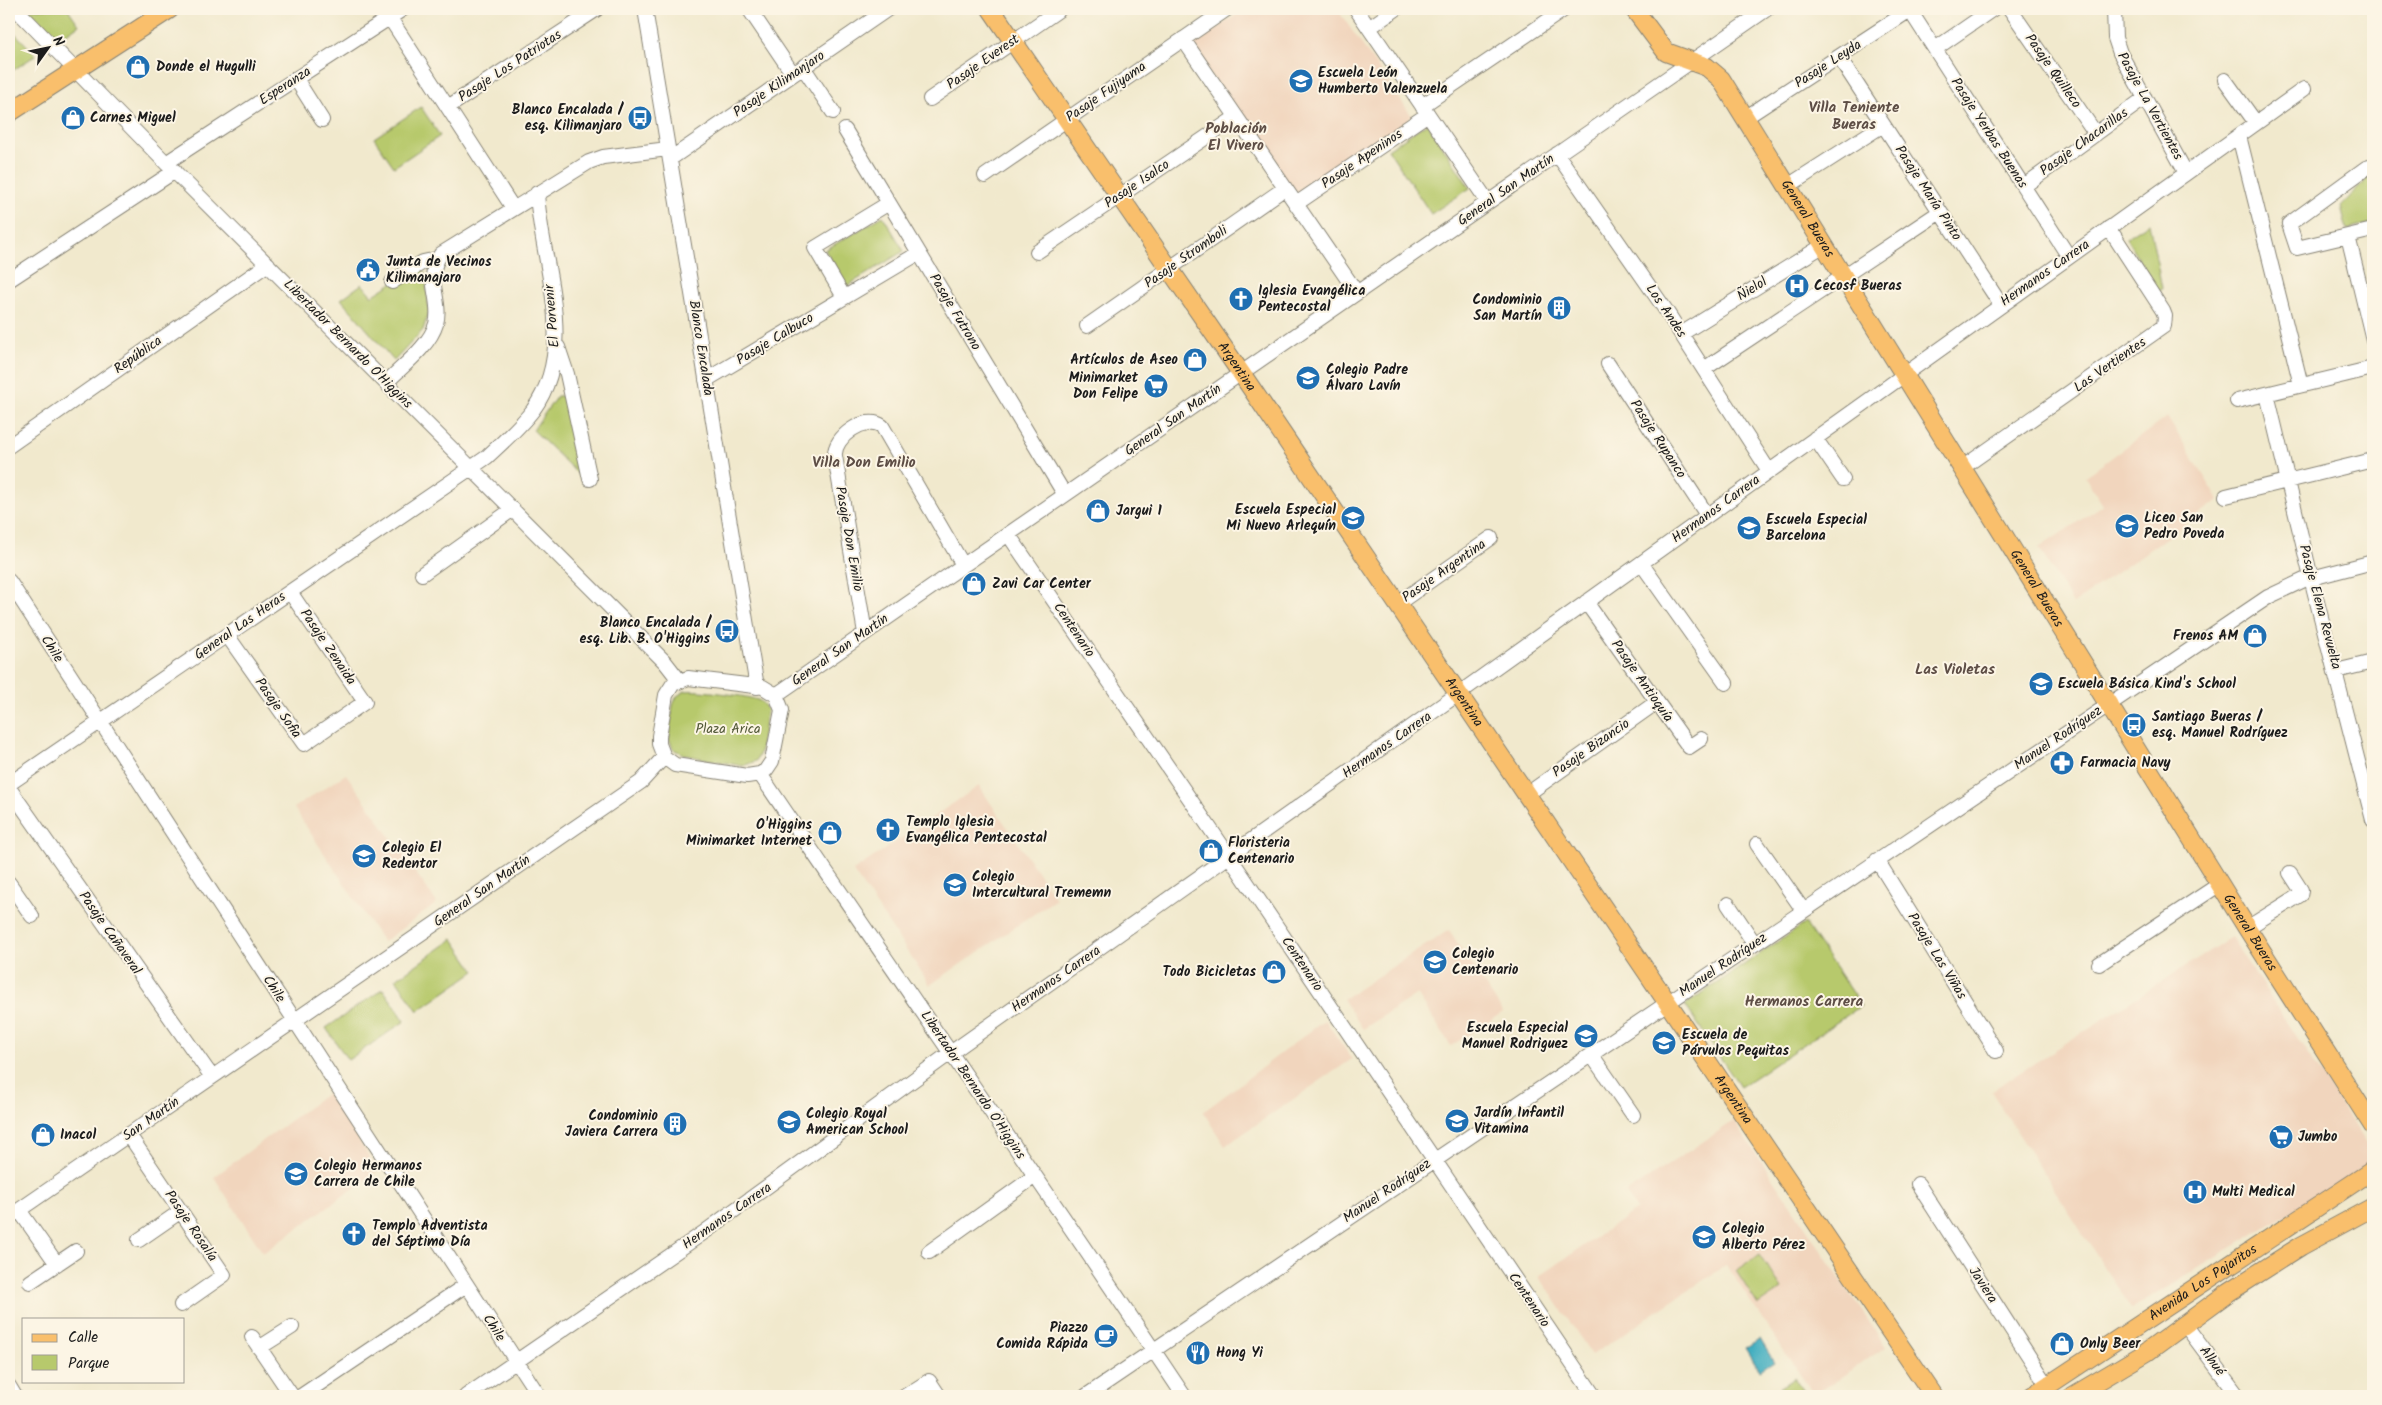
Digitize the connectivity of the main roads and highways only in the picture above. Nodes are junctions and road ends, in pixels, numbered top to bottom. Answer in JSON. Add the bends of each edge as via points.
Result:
{"nodes":[{"id":1,"x":170,"y":9,"type":"edge"},
{"id":2,"x":991,"y":9,"type":"edge"},
{"id":3,"x":1634,"y":9,"type":"edge"},
{"id":4,"x":9,"y":113,"type":"edge"},
{"id":5,"x":2373,"y":1126,"type":"edge"},
{"id":6,"x":2373,"y":1170,"type":"edge"},
{"id":7,"x":2373,"y":1207,"type":"edge"},
{"id":8,"x":1934,"y":1396,"type":"edge"},
{"id":9,"x":2032,"y":1396,"type":"edge"},
{"id":10,"x":2073,"y":1396,"type":"edge"}],
"edges":[{"from":1,"to":4,"type":"main road"},
{"from":2,"to":8,"type":"main road","name":"Argentina"},
{"from":3,"to":5,"type":"main road","name":"General Bueras","via":[[1666,52],[1717,74]]},
{"from":6,"to":9,"type":"main road","name":"Avenida Los Pajaritos"},
{"from":7,"to":10,"type":"main road","name":"Avenida Los Pajaritos","via":[[2301,1246],[2127,1365]]}]}
